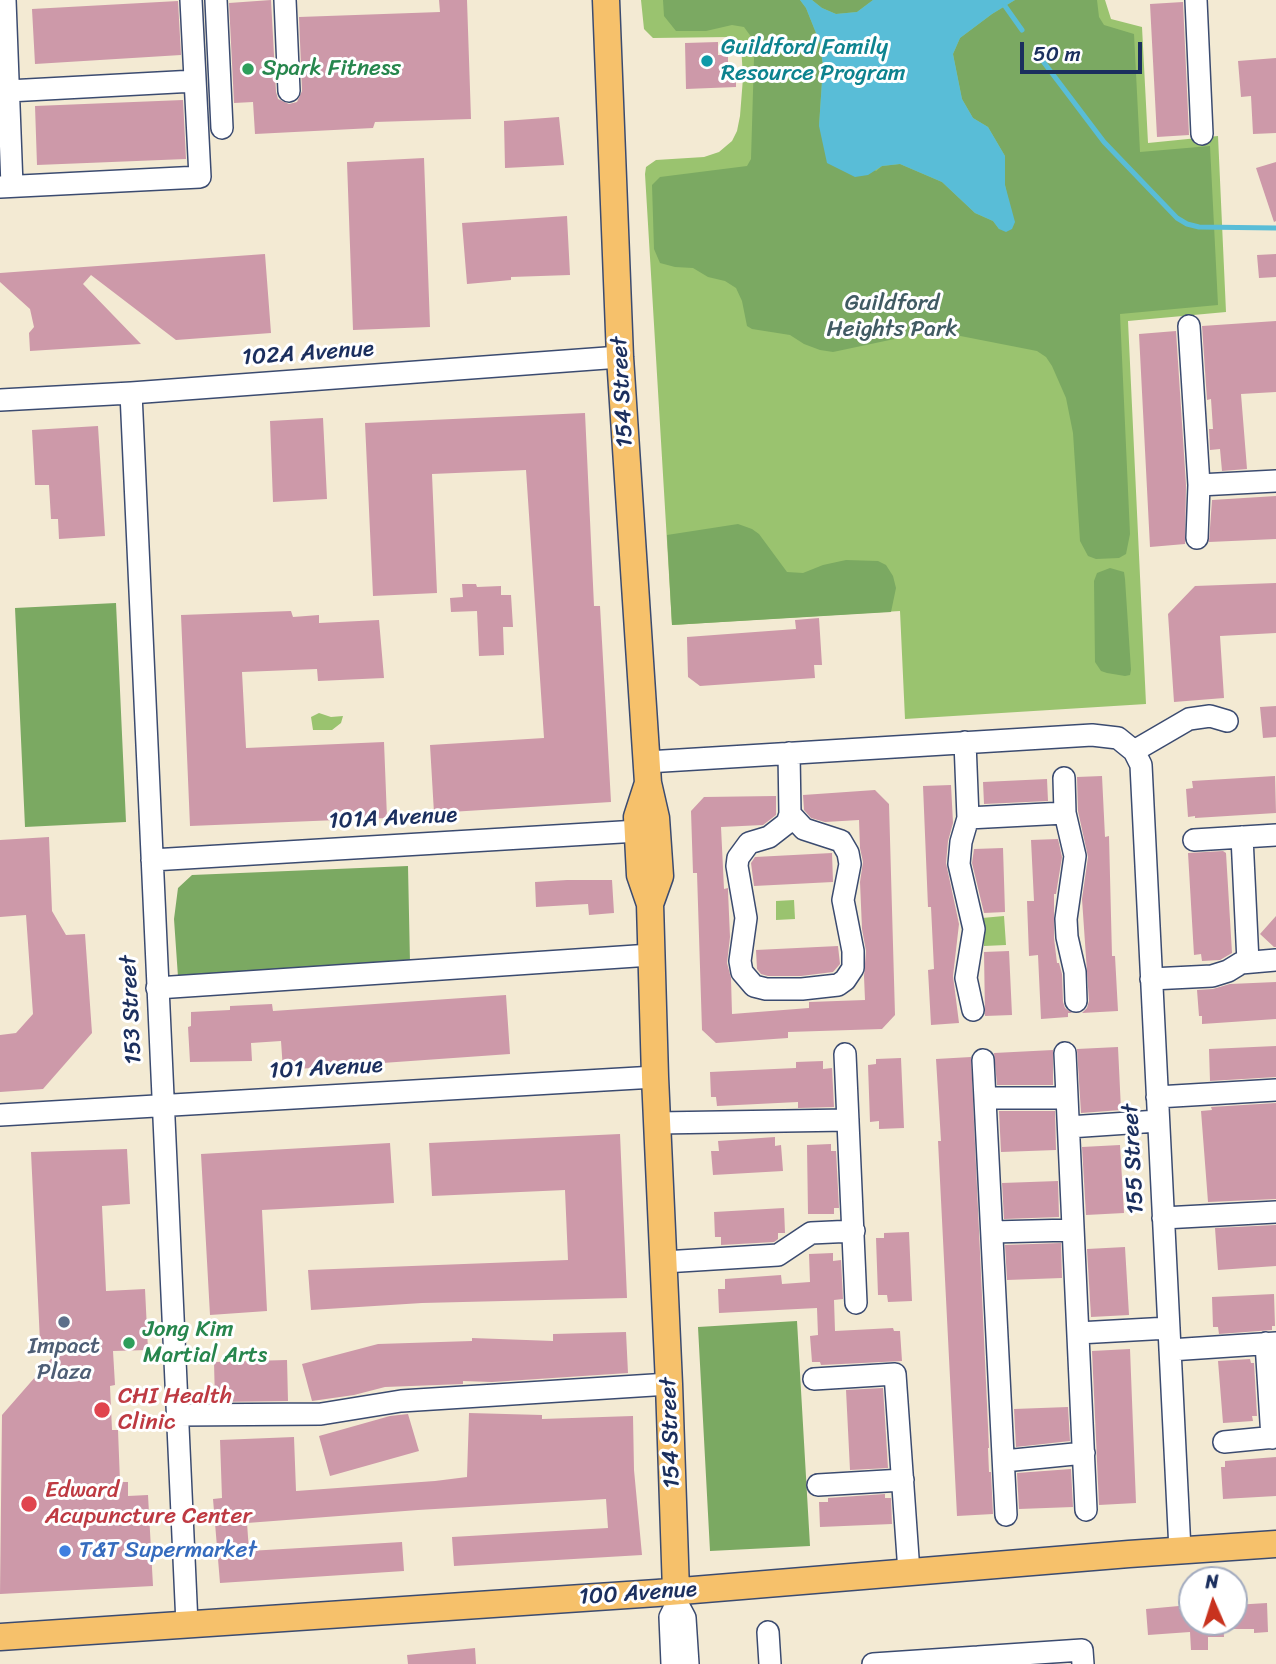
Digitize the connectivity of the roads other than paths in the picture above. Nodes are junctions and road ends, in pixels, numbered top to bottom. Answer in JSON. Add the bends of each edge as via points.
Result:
{"nodes":[{"id":1,"x":5,"y":0,"type":"edge"},
{"id":2,"x":191,"y":0,"type":"edge"},
{"id":3,"x":216,"y":0,"type":"edge"},
{"id":4,"x":285,"y":0,"type":"edge"},
{"id":5,"x":606,"y":0,"type":"edge"},
{"id":6,"x":1196,"y":0,"type":"edge"},
{"id":7,"x":195,"y":80,"type":"junction"},
{"id":8,"x":8,"y":91,"type":"junction"},
{"id":9,"x":289,"y":91,"type":"dead end"},
{"id":10,"x":222,"y":128,"type":"dead end"},
{"id":11,"x":1202,"y":134,"type":"dead end"},
{"id":12,"x":6,"y":186,"type":"edge"},
{"id":13,"x":1189,"y":326,"type":"dead end"},
{"id":14,"x":620,"y":357,"type":"junction"},
{"id":15,"x":131,"y":393,"type":"junction"},
{"id":16,"x":0,"y":400,"type":"edge"},
{"id":17,"x":1276,"y":481,"type":"edge"},
{"id":18,"x":1199,"y":485,"type":"junction"},
{"id":19,"x":1197,"y":538,"type":"dead end"},
{"id":20,"x":1227,"y":721,"type":"dead end"},
{"id":21,"x":965,"y":742,"type":"junction"},
{"id":22,"x":789,"y":753,"type":"junction"},
{"id":23,"x":1138,"y":758,"type":"junction"},
{"id":24,"x":647,"y":773,"type":"junction"},
{"id":25,"x":1064,"y":778,"type":"dead end"},
{"id":26,"x":1065,"y":813,"type":"junction"},
{"id":27,"x":790,"y":814,"type":"junction"},
{"id":28,"x":968,"y":818,"type":"junction"},
{"id":29,"x":638,"y":831,"type":"junction"},
{"id":30,"x":1276,"y":835,"type":"edge"},
{"id":31,"x":1242,"y":837,"type":"junction"},
{"id":32,"x":1194,"y":840,"type":"dead end"},
{"id":33,"x":152,"y":860,"type":"junction"},
{"id":34,"x":650,"y":904,"type":"junction"},
{"id":35,"x":651,"y":955,"type":"junction"},
{"id":36,"x":1276,"y":960,"type":"edge"},
{"id":37,"x":1248,"y":962,"type":"junction"},
{"id":38,"x":1151,"y":979,"type":"junction"},
{"id":39,"x":158,"y":988,"type":"junction"},
{"id":40,"x":1076,"y":1001,"type":"dead end"},
{"id":41,"x":973,"y":1010,"type":"dead end"},
{"id":42,"x":1065,"y":1053,"type":"dead end"},
{"id":43,"x":845,"y":1054,"type":"dead end"},
{"id":44,"x":982,"y":1060,"type":"dead end"},
{"id":45,"x":655,"y":1077,"type":"junction"},
{"id":46,"x":1276,"y":1090,"type":"edge"},
{"id":47,"x":1157,"y":1097,"type":"junction"},
{"id":48,"x":985,"y":1098,"type":"junction"},
{"id":49,"x":1068,"y":1098,"type":"junction"},
{"id":50,"x":163,"y":1105,"type":"junction"},
{"id":51,"x":0,"y":1115,"type":"edge"},
{"id":52,"x":848,"y":1120,"type":"junction"},
{"id":53,"x":1158,"y":1121,"type":"junction"},
{"id":54,"x":657,"y":1123,"type":"junction"},
{"id":55,"x":1069,"y":1127,"type":"junction"},
{"id":56,"x":1276,"y":1212,"type":"edge"},
{"id":57,"x":1163,"y":1218,"type":"junction"},
{"id":58,"x":1073,"y":1230,"type":"junction"},
{"id":59,"x":854,"y":1231,"type":"junction"},
{"id":60,"x":992,"y":1232,"type":"junction"},
{"id":61,"x":664,"y":1262,"type":"junction"},
{"id":62,"x":856,"y":1303,"type":"dead end"},
{"id":63,"x":1169,"y":1328,"type":"junction"},
{"id":64,"x":1078,"y":1333,"type":"junction"},
{"id":65,"x":1271,"y":1343,"type":"edge"},
{"id":66,"x":1170,"y":1350,"type":"junction"},
{"id":67,"x":814,"y":1379,"type":"dead end"},
{"id":68,"x":670,"y":1384,"type":"junction"},
{"id":69,"x":178,"y":1415,"type":"junction"},
{"id":70,"x":1274,"y":1437,"type":"edge"},
{"id":71,"x":1224,"y":1441,"type":"dead end"},
{"id":72,"x":1084,"y":1453,"type":"junction"},
{"id":73,"x":1004,"y":1461,"type":"junction"},
{"id":74,"x":903,"y":1480,"type":"junction"},
{"id":75,"x":818,"y":1485,"type":"dead end"},
{"id":76,"x":1086,"y":1510,"type":"dead end"},
{"id":77,"x":1006,"y":1515,"type":"dead end"},
{"id":78,"x":1276,"y":1544,"type":"edge"},
{"id":79,"x":1180,"y":1550,"type":"junction"},
{"id":80,"x":909,"y":1572,"type":"junction"},
{"id":81,"x":677,"y":1597,"type":"junction"},
{"id":82,"x":187,"y":1624,"type":"junction"},
{"id":83,"x":768,"y":1632,"type":"dead end"},
{"id":84,"x":0,"y":1637,"type":"edge"},
{"id":85,"x":978,"y":1661,"type":"edge"},
{"id":86,"x":673,"y":1664,"type":"edge"},
{"id":87,"x":688,"y":1664,"type":"edge"},
{"id":88,"x":770,"y":1664,"type":"edge"},
{"id":89,"x":873,"y":1664,"type":"edge"},
{"id":90,"x":1083,"y":1664,"type":"edge"}],
"edges":[{"from":1,"to":8,"type":"street"},
{"from":2,"to":7,"type":"street"},
{"from":3,"to":10,"type":"street"},
{"from":4,"to":9,"type":"street"},
{"from":5,"to":14,"type":"main road","name":"154 Street"},
{"from":6,"to":11,"type":"street"},
{"from":7,"to":8,"type":"street"},
{"from":7,"to":12,"type":"street","via":[[200,177]]},
{"from":8,"to":12,"type":"street"},
{"from":13,"to":18,"type":"street"},
{"from":14,"to":15,"type":"street","name":"102A Avenue"},
{"from":14,"to":24,"type":"main road","name":"154 Street"},
{"from":15,"to":16,"type":"street","name":"102A Avenue"},
{"from":15,"to":33,"type":"street","name":"153 Street"},
{"from":17,"to":18,"type":"street"},
{"from":18,"to":19,"type":"street"},
{"from":20,"to":23,"type":"street","via":[[1210,716],[1189,719]]},
{"from":21,"to":22,"type":"street"},
{"from":21,"to":23,"type":"street","via":[[1102,735],[1123,740]]},
{"from":21,"to":28,"type":"street"},
{"from":22,"to":24,"type":"street"},
{"from":22,"to":27,"type":"street"},
{"from":23,"to":38,"type":"street","name":"155 Street"},
{"from":24,"to":29,"type":"main road","name":"154 Street"},
{"from":24,"to":34,"type":"main road","name":"154 Street","via":[[660,876]]},
{"from":25,"to":26,"type":"street"},
{"from":26,"to":28,"type":"street"},
{"from":26,"to":40,"type":"street","via":[[1074,856],[1066,919]]},
{"from":27,"to":27,"type":"street","via":[[779,831],[748,844],[738,858],[746,918],[742,972],[750,983],[766,989],[838,985],[853,968],[844,900],[848,852],[841,841],[804,829]]},
{"from":28,"to":41,"type":"street","via":[[959,864],[974,929],[966,978]]},
{"from":29,"to":33,"type":"street","name":"101A Avenue"},
{"from":29,"to":34,"type":"main road","name":"154 Street","via":[[640,875]]},
{"from":30,"to":31,"type":"street"},
{"from":31,"to":32,"type":"street"},
{"from":31,"to":37,"type":"street"},
{"from":33,"to":39,"type":"street","name":"153 Street"},
{"from":34,"to":35,"type":"main road","name":"154 Street"},
{"from":35,"to":39,"type":"street"},
{"from":35,"to":45,"type":"main road","name":"154 Street"},
{"from":36,"to":37,"type":"street"},
{"from":37,"to":38,"type":"street","via":[[1212,976]]},
{"from":38,"to":47,"type":"street","name":"155 Street"},
{"from":39,"to":50,"type":"street","name":"153 Street"},
{"from":42,"to":49,"type":"street"},
{"from":43,"to":52,"type":"street"},
{"from":44,"to":48,"type":"street"},
{"from":45,"to":50,"type":"street","name":"101 Avenue"},
{"from":45,"to":54,"type":"main road","name":"154 Street"},
{"from":46,"to":47,"type":"street"},
{"from":47,"to":53,"type":"street","name":"155 Street"},
{"from":48,"to":49,"type":"street"},
{"from":48,"to":60,"type":"street"},
{"from":49,"to":55,"type":"street"},
{"from":50,"to":51,"type":"street","name":"101 Avenue"},
{"from":50,"to":69,"type":"street","name":"153 Street"},
{"from":52,"to":54,"type":"street"},
{"from":52,"to":59,"type":"street"},
{"from":53,"to":55,"type":"street"},
{"from":53,"to":57,"type":"street","name":"155 Street"},
{"from":54,"to":61,"type":"main road","name":"154 Street"},
{"from":55,"to":58,"type":"street"},
{"from":56,"to":57,"type":"street"},
{"from":57,"to":63,"type":"street","name":"155 Street"},
{"from":58,"to":60,"type":"street"},
{"from":58,"to":64,"type":"street"},
{"from":59,"to":61,"type":"street","via":[[811,1233],[778,1255]]},
{"from":59,"to":62,"type":"street"},
{"from":60,"to":73,"type":"street"},
{"from":61,"to":68,"type":"main road","name":"154 Street"},
{"from":63,"to":64,"type":"street"},
{"from":63,"to":66,"type":"street","name":"155 Street"},
{"from":64,"to":72,"type":"street"},
{"from":65,"to":66,"type":"street"},
{"from":65,"to":70,"type":"street"},
{"from":66,"to":79,"type":"street","name":"155 Street"},
{"from":67,"to":74,"type":"street","via":[[895,1374]]},
{"from":68,"to":69,"type":"street","via":[[401,1401],[321,1414]]},
{"from":68,"to":81,"type":"main road","name":"154 Street"},
{"from":69,"to":82,"type":"street","name":"153 Street"},
{"from":70,"to":71,"type":"street"},
{"from":72,"to":73,"type":"street"},
{"from":72,"to":76,"type":"street"},
{"from":73,"to":77,"type":"street"},
{"from":74,"to":75,"type":"street"},
{"from":74,"to":80,"type":"street"},
{"from":78,"to":79,"type":"main road","name":"100 Avenue"},
{"from":79,"to":80,"type":"main road","name":"100 Avenue"},
{"from":80,"to":81,"type":"main road","name":"100 Avenue"},
{"from":81,"to":82,"type":"main road","name":"100 Avenue"},
{"from":81,"to":86,"type":"street","name":"154 Street","via":[[670,1617]]},
{"from":81,"to":87,"type":"street","name":"154 Street","via":[[685,1618]]},
{"from":82,"to":84,"type":"main road","name":"100 Avenue"},
{"from":83,"to":88,"type":"street"},
{"from":85,"to":89,"type":"street"},
{"from":85,"to":90,"type":"street","via":[[1082,1650]]}]}
